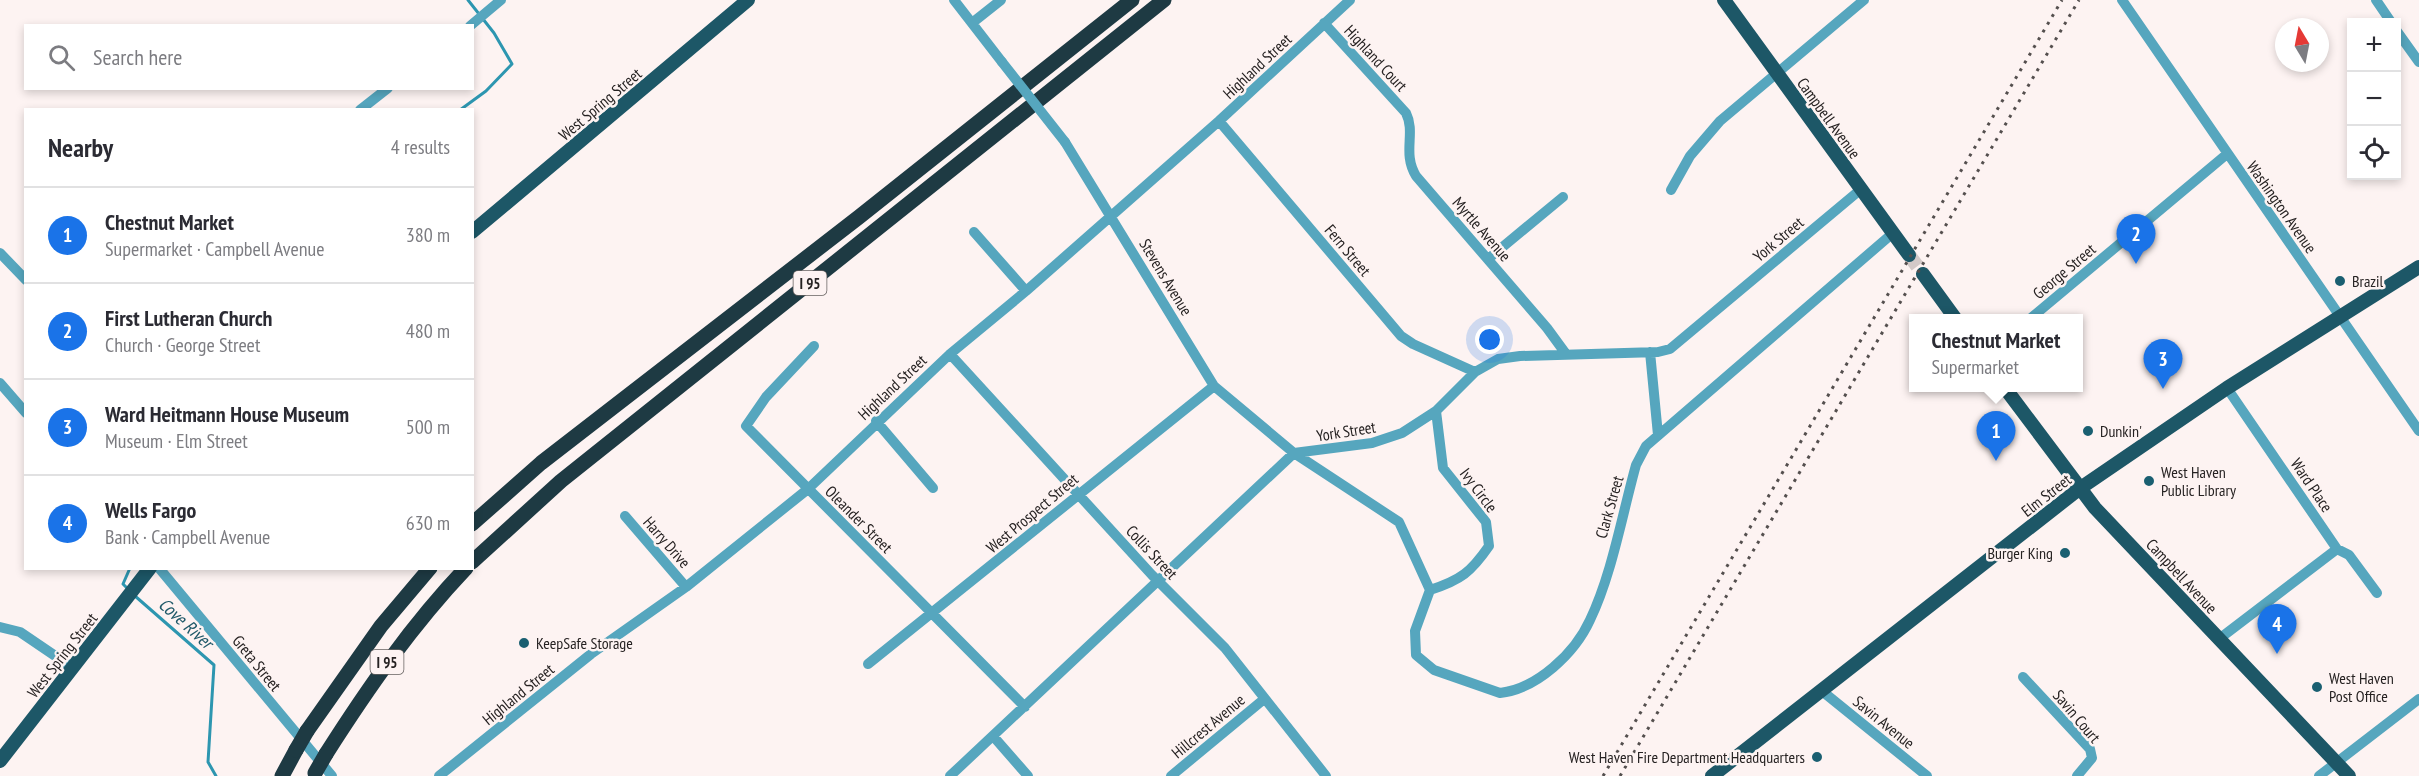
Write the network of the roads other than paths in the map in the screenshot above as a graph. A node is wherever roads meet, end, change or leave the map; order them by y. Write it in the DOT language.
graph roads {
  1 [pos="501,0"];
  2 [pos="748,0"];
  3 [pos="954,0"];
  4 [pos="1000,0"];
  5 [pos="1124,0"];
  6 [pos="1132,0"];
  7 [pos="1350,0"];
  8 [pos="1724,0"];
  9 [pos="1864,0"];
  10 [pos="2122,0"];
  11 [pos="2376,0"];
  12 [pos="1161,3"];
  13 [pos="2388,18"];
  14 [pos="477,20"];
  15 [pos="972,23"];
  16 [pos="1324,23"];
  17 [pos="2401,36"];
  18 [pos="1065,53"];
  19 [pos="2419,62"];
  20 [pos="1777,74"];
  21 [pos="385,90"];
  22 [pos="363,108"];
  23 [pos="1406,113"];
  24 [pos="1219,121"];
  25 [pos="2227,154"];
  26 [pos="1671,190"];
  27 [pos="1860,190"];
  28 [pos="1563,197"];
  29 [pos="1111,215"];
  30 [pos="474,230"];
  31 [pos="974,232"];
  32 [pos="1893,233"];
  33 [pos="0,253"];
  34 [pos="1909,255"];
  35 [pos="1488,259"];
  36 [pos="2419,267"];
  37 [pos="1923,274"];
  38 [pos="24,278"];
  39 [pos="1026,291"];
  40 [pos="1952,314"];
  41 [pos="2036,314"];
  42 [pos="2340,318"];
  43 [pos="814,346"];
  44 [pos="1650,352"];
  45 [pos="950,354"];
  46 [pos="1566,354"];
  47 [pos="1475,372"];
  48 [pos="0,383"];
  49 [pos="1214,386"];
  50 [pos="2227,388"];
  51 [pos="2009,392"];
  52 [pos="24,407"];
  53 [pos="1436,411"];
  54 [pos="876,422"];
  55 [pos="2419,431"];
  56 [pos="1658,435"];
  57 [pos="1294,453"];
  58 [pos="933,488"];
  59 [pos="808,489"];
  60 [pos="2079,489"];
  61 [pos="1078,494"];
  62 [pos="625,516"];
  63 [pos="474,522"];
  64 [pos="2337,549"];
  65 [pos="474,560"];
  66 [pos="148,570"];
  67 [pos="161,570"];
  68 [pos="428,570"];
  69 [pos="464,570"];
  70 [pos="1159,582"];
  71 [pos="686,587"];
  72 [pos="1430,590"];
  73 [pos="2377,593"];
  74 [pos="933,614"];
  75 [pos="0,627"];
  76 [pos="2219,639"];
  77 [pos="868,664"];
  78 [pos="73,668"];
  79 [pos="2023,677"];
  80 [pos="1822,691"];
  81 [pos="2419,699"];
  82 [pos="1263,700"];
  83 [pos="1025,707"];
  84 [pos="993,736"];
  85 [pos="0,761"];
  86 [pos="2337,763"];
  87 [pos="314,775"];
  88 [pos="282,776"];
  89 [pos="332,776"];
  90 [pos="439,776"];
  91 [pos="950,776"];
  92 [pos="1028,776"];
  93 [pos="1171,776"];
  94 [pos="1326,776"];
  95 [pos="1712,776"];
  96 [pos="1927,776"];
  97 [pos="2077,776"];
  98 [pos="2319,776"];
  99 [pos="2349,776"];
  1 -- 14 [label="street"];
  2 -- 30 [label="main road, West Spring Street"];
  3 -- 15 [label="street, Stevens Avenue"];
  4 -- 15 [label="street"];
  5 -- 18 [label="highway"];
  6 -- 18 [label="highway, I 95"];
  7 -- 16 [label="street, Highland Street"];
  8 -- 20 [label="main road, Campbell Avenue"];
  9 -- 20 [label="street"];
  10 -- 25 [label="street, Washington Avenue"];
  11 -- 13 [label="street"];
  12 -- 65 [label="highway, I 95"];
  15 -- 29 [label="street, Stevens Avenue, bridge"];
  16 -- 23 [label="street, Highland Court"];
  16 -- 24 [label="street, Highland Street"];
  17 -- 19 [label="street"];
  18 -- 63 [label="highway, I 95"];
  20 -- 26 [label="street"];
  20 -- 27 [label="main road, Campbell Avenue"];
  21 -- 22 [label="street"];
  23 -- 35 [label="street, Myrtle Avenue"];
  24 -- 29 [label="street, Highland Street"];
  24 -- 47 [label="street, Fern Street"];
  25 -- 41 [label="street, George Street"];
  25 -- 42 [label="street, Washington Avenue"];
  27 -- 32 [label="main road, Campbell Avenue"];
  27 -- 44 [label="street, York Street"];
  28 -- 35 [label="street"];
  29 -- 39 [label="street, Highland Street"];
  29 -- 49 [label="street, Stevens Avenue"];
  31 -- 39 [label="street"];
  32 -- 34 [label="main road, Campbell Avenue"];
  32 -- 56 [label="street, Clark Street"];
  33 -- 38 [label="street"];
  35 -- 46 [label="street, Myrtle Avenue"];
  36 -- 42 [label="main road, Elm Street"];
  37 -- 40 [label="main road"];
  39 -- 45 [label="street, Highland Street"];
  42 -- 50 [label="main road, Elm Street"];
  42 -- 55 [label="street, Washington Avenue"];
  43 -- 59 [label="street, Oleander Street"];
  44 -- 46 [label="street, York Street"];
  44 -- 56 [label="street"];
  45 -- 54 [label="street, Highland Street"];
  45 -- 61 [label="street, Collis Street"];
  46 -- 47 [label="street, York Street"];
  47 -- 53 [label="street, York Street"];
  48 -- 52 [label="street"];
  49 -- 57 [label="street, Stevens Avenue"];
  49 -- 61 [label="street, West Prospect Street"];
  50 -- 60 [label="main road, Elm Street"];
  50 -- 64 [label="street, Ward Place"];
  51 -- 60 [label="main road, Campbell Avenue"];
  53 -- 57 [label="street, York Street"];
  53 -- 72 [label="street, Ivy Circle"];
  54 -- 58 [label="street"];
  54 -- 59 [label="street, Highland Street"];
  56 -- 72 [label="street, Clark Street"];
  57 -- 70 [label="street"];
  57 -- 72 [label="street, Stevens Avenue"];
  59 -- 71 [label="street, Highland Street"];
  59 -- 74 [label="street, Oleander Street"];
  60 -- 76 [label="main road, Campbell Avenue"];
  60 -- 80 [label="main road, Elm Street"];
  61 -- 70 [label="street, Collis Street"];
  61 -- 74 [label="street, West Prospect Street"];
  62 -- 71 [label="street, Harry Drive"];
  64 -- 73 [label="street, Ward Place"];
  64 -- 76 [label="street"];
  66 -- 78 [label="main road, West Spring Street"];
  67 -- 89 [label="street, Greta Street"];
  68 -- 88 [label="highway, I 95, bridge"];
  69 -- 87 [label="highway, I 95, bridge"];
  70 -- 82 [label="street, Collis Street"];
  70 -- 83 [label="street"];
  71 -- 90 [label="street, Highland Street"];
  74 -- 77 [label="street, West Prospect Street"];
  74 -- 83 [label="street, Oleander Street"];
  75 -- 78 [label="street"];
  76 -- 86 [label="main road, Campbell Avenue"];
  78 -- 85 [label="main road, West Spring Street"];
  79 -- 97 [label="street, Savin Court"];
  80 -- 95 [label="main road, Elm Street"];
  80 -- 96 [label="street, Savin Avenue"];
  81 -- 86 [label="street"];
  82 -- 93 [label="street, Hillcrest Avenue"];
  82 -- 94 [label="street, Collis Street"];
  83 -- 84 [label="street"];
  84 -- 91 [label="street"];
  84 -- 92 [label="street"];
  86 -- 98 [label="street"];
  86 -- 99 [label="main road, Campbell Avenue"];
}
